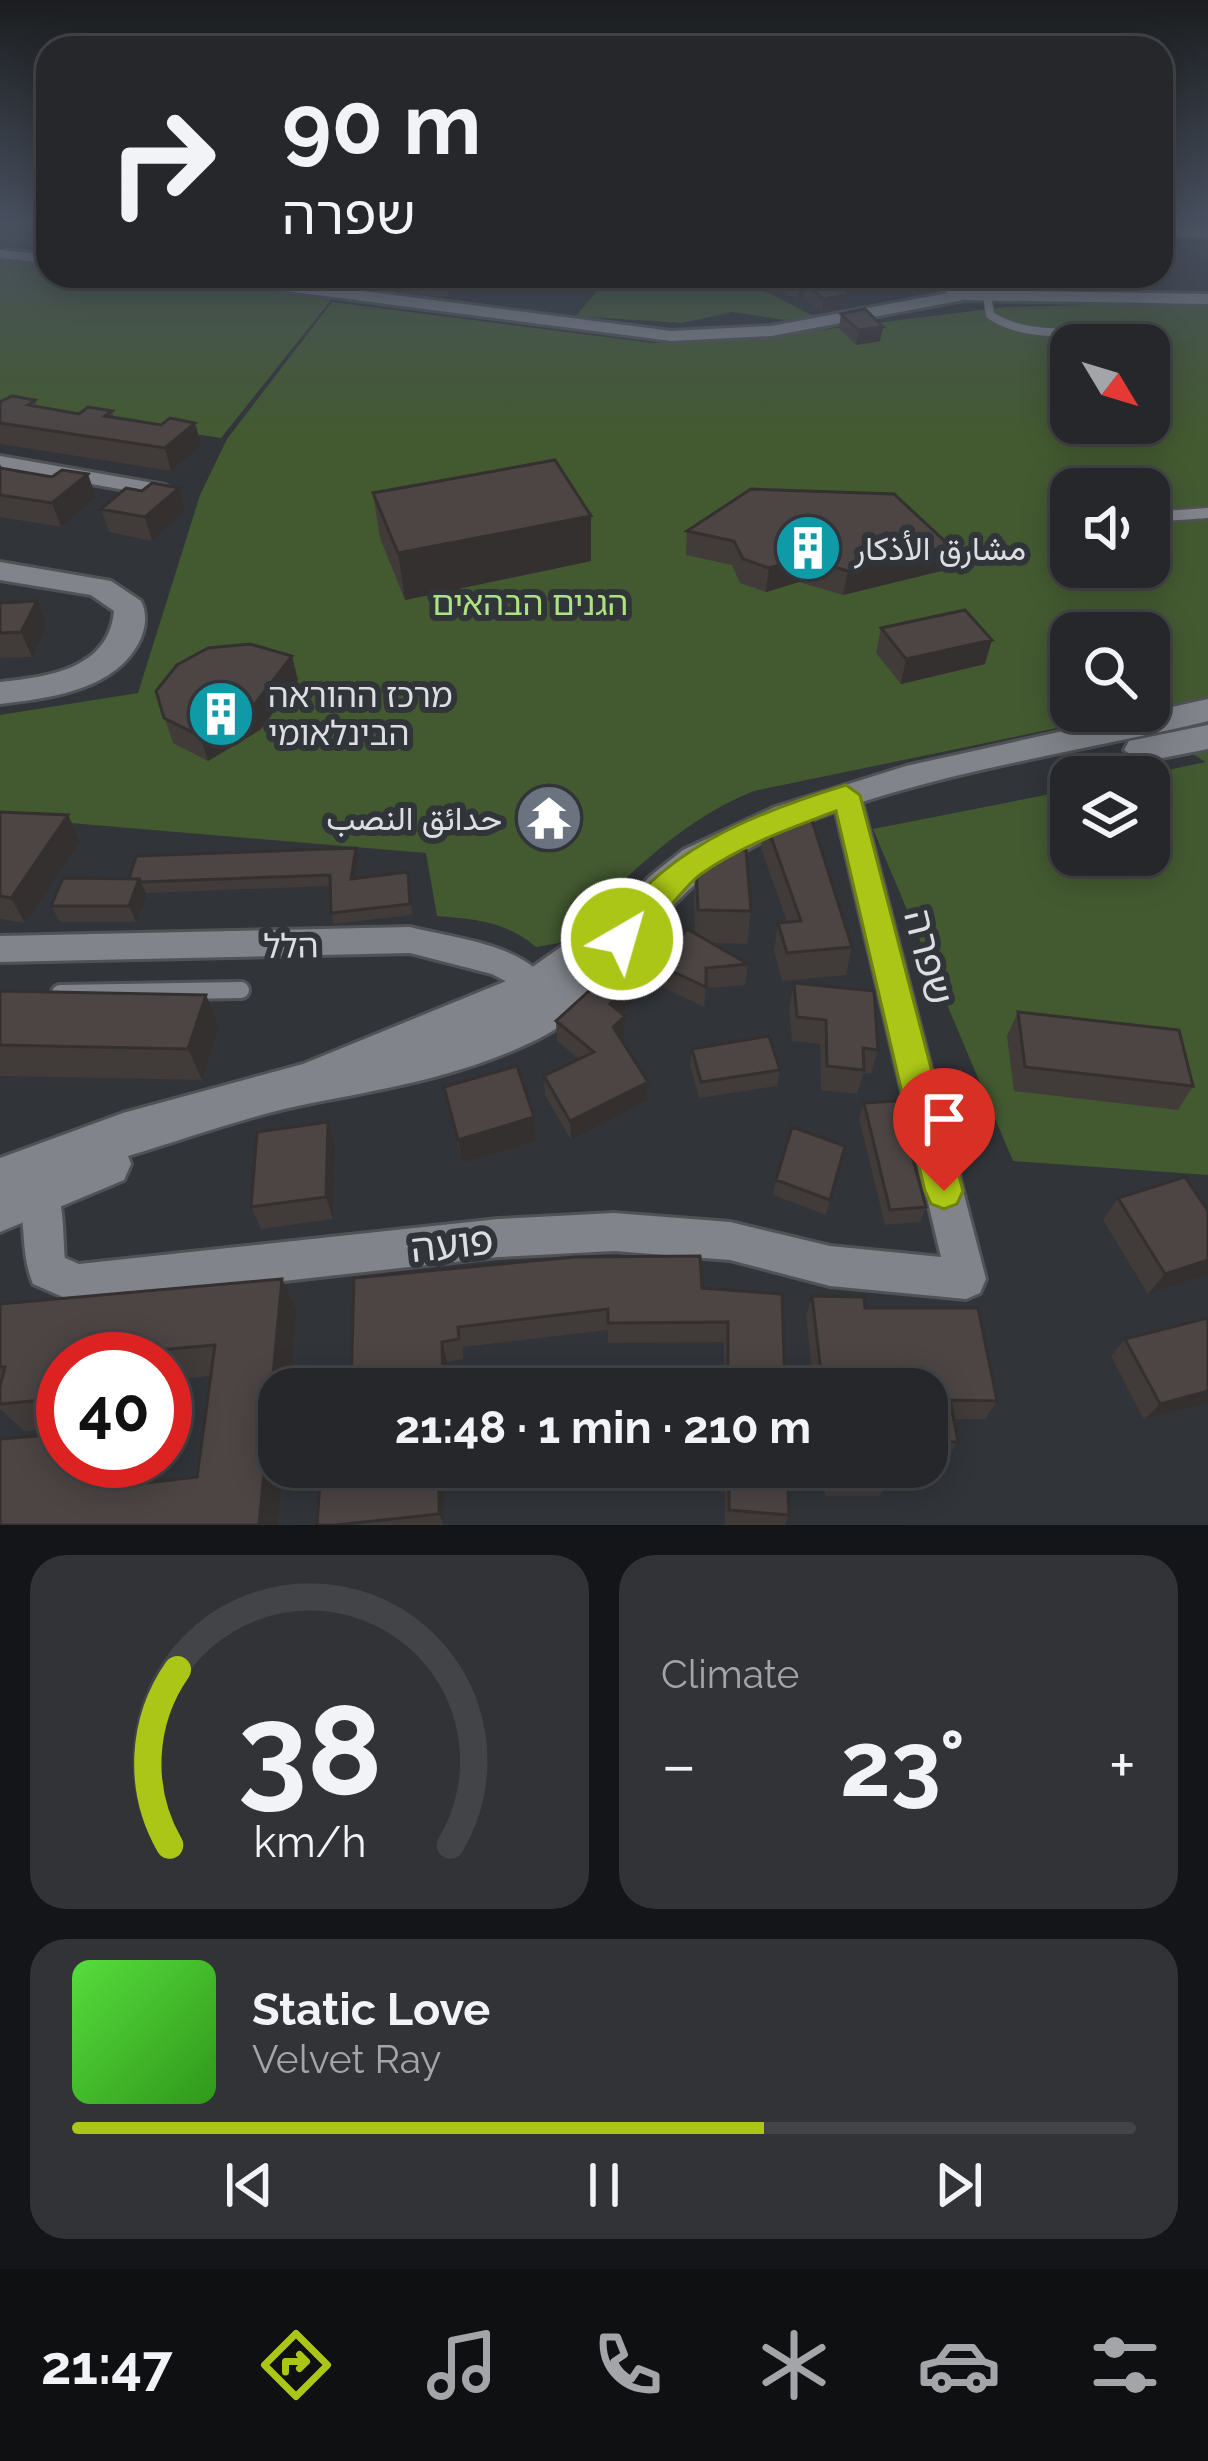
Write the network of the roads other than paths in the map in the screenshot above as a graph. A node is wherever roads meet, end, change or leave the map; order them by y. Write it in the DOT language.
graph roads {
  1 [pos="345,294"];
  2 [pos="404,294"];
  3 [pos="983,294"];
  4 [pos="987,294"];
  5 [pos="994,294"];
  6 [pos="964,295"];
  7 [pos="1208,299"];
  8 [pos="806,325"];
  9 [pos="1050,330"];
  10 [pos="0,462"];
  11 [pos="165,490"];
  12 [pos="1208,513"];
  13 [pos="1170,516"];
  14 [pos="0,573"];
  15 [pos="0,691"];
  16 [pos="1208,710"];
  17 [pos="1208,736"];
  18 [pos="865,792"];
  19 [pos="0,949"];
  20 [pos="241,990"];
  21 [pos="44,993"];
  22 [pos="535,1003"];
  23 [pos="15,1189"];
  24 [pos="966,1279"];
  1 -- 8 [label="street"];
  2 -- 8 [label="street"];
  3 -- 6 [label="street"];
  4 -- 9 [label="lane"];
  5 -- 7 [label="street"];
  6 -- 8 [label="street"];
  10 -- 11 [label="street"];
  12 -- 13 [label="lane"];
  14 -- 15 [label="street"];
  16 -- 18 [label="street"];
  17 -- 18 [label="street"];
  18 -- 22 [label="street"];
  18 -- 24 [label="street, שפרה"];
  19 -- 22 [label="street, הלל"];
  20 -- 21 [label="lane"];
  22 -- 23 [label="street"];
  23 -- 24 [label="street, פועה"];
}
